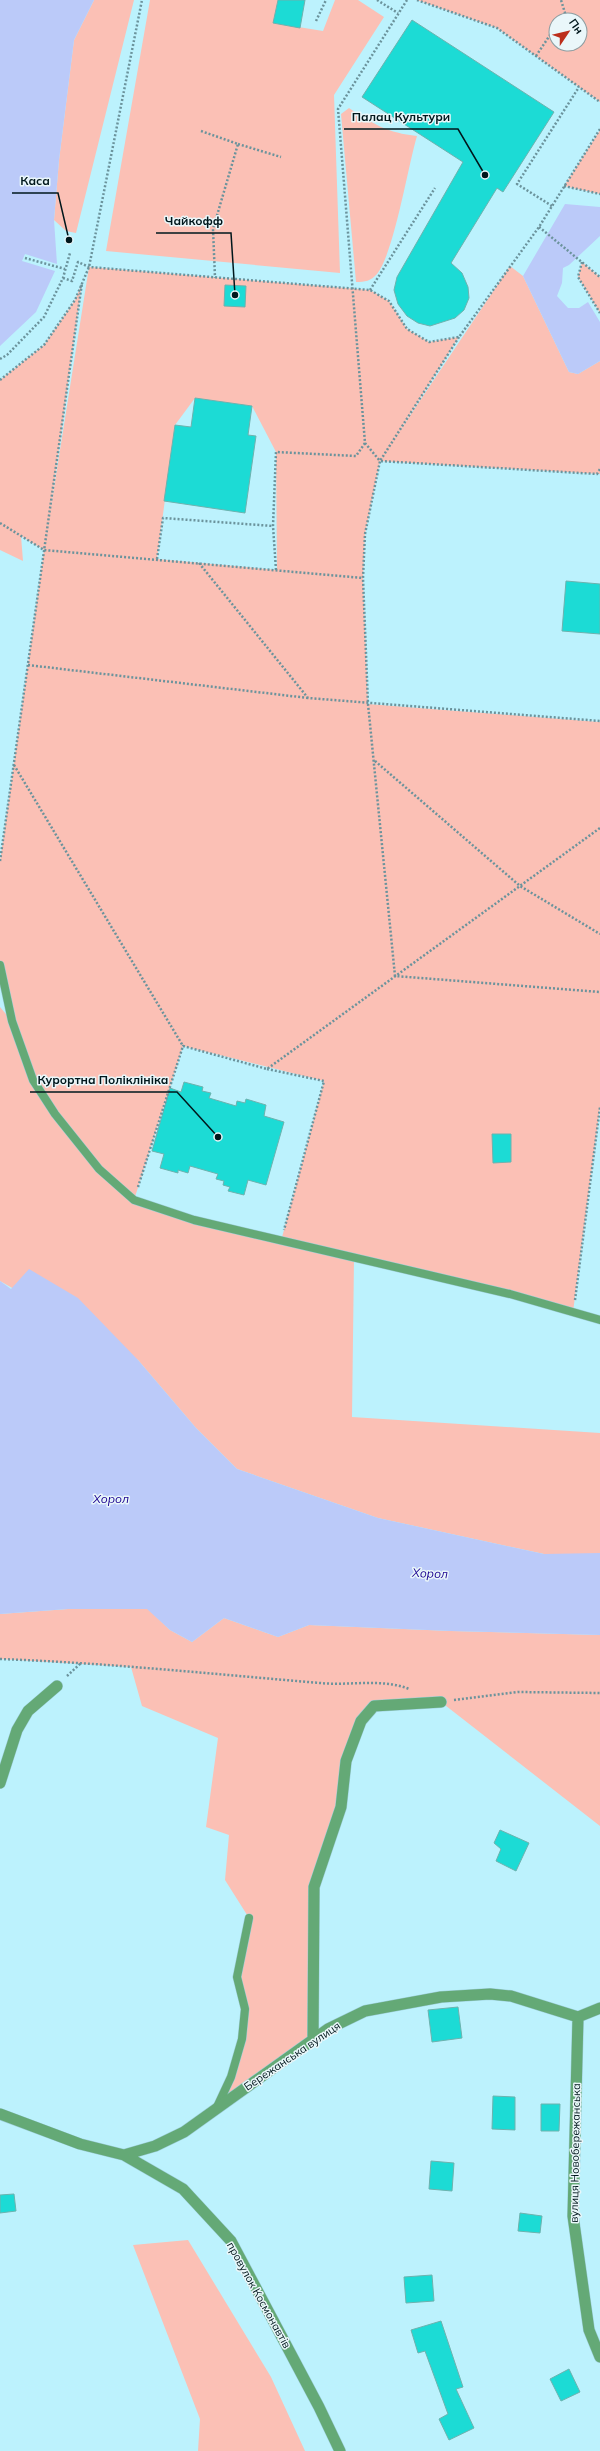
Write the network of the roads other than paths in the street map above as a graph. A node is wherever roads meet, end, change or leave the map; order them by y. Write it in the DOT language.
graph roads {
  1 [pos="0,964"];
  2 [pos="600,1320"];
  3 [pos="57,1686"];
  4 [pos="441,1702"];
  5 [pos="0,1783"];
  6 [pos="249,1918"];
  7 [pos="600,2008"];
  8 [pos="578,2017"];
  9 [pos="313,2040"];
  10 [pos="217,2107"];
  11 [pos="0,2114"];
  12 [pos="124,2155"];
  13 [pos="600,2357"];
  14 [pos="340,2451"];
  1 -- 2 [label="lane"];
  3 -- 5 [label="street"];
  4 -- 9 [label="street"];
  6 -- 10 [label="lane"];
  7 -- 8 [label="street"];
  8 -- 9 [label="street, Бережанська вулиця"];
  8 -- 13 [label="street, вулиця Новобережанська"];
  9 -- 10 [label="street, Бережанська вулиця"];
  10 -- 12 [label="street, Бережанська вулиця"];
  11 -- 12 [label="street"];
  12 -- 14 [label="street, провулок Космонавтів"];
}
